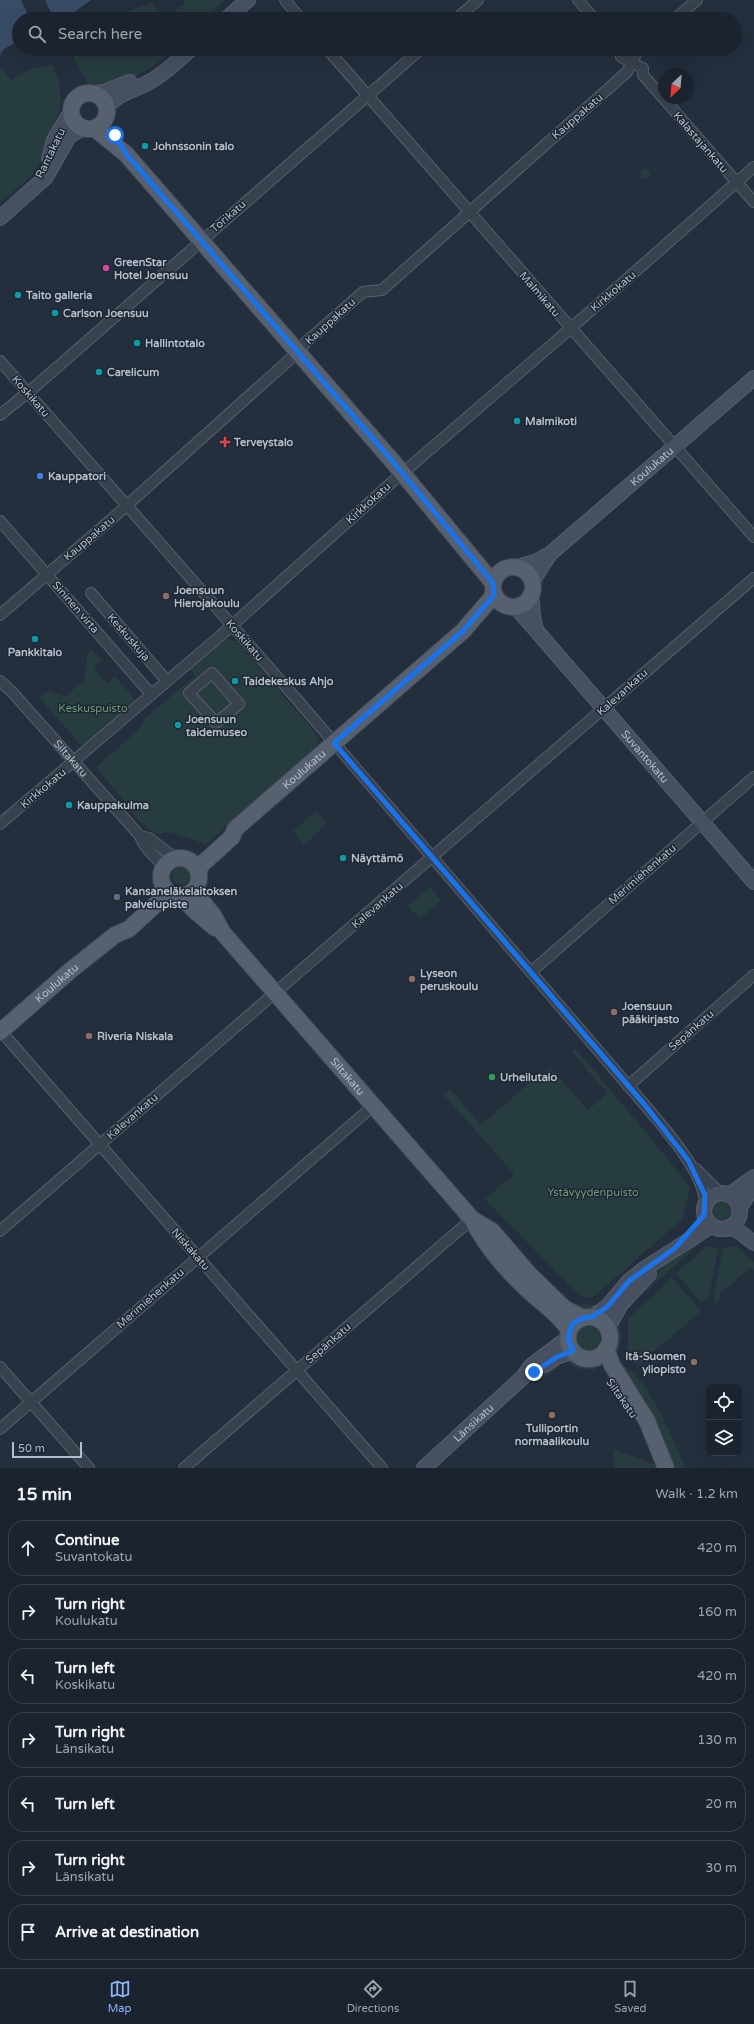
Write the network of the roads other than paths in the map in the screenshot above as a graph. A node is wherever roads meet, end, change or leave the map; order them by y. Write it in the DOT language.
graph roads {
  1 [pos="248,0"];
  2 [pos="285,0"];
  3 [pos="478,0"];
  4 [pos="578,0"];
  5 [pos="697,0"];
  6 [pos="234,12"];
  7 [pos="295,12"];
  8 [pos="464,12"];
  9 [pos="588,12"];
  10 [pos="683,12"];
  11 [pos="183,56"];
  12 [pos="333,56"];
  13 [pos="413,56"];
  14 [pos="621,56"];
  15 [pos="636,56"];
  16 [pos="632,62"];
  17 [pos="165,71"];
  18 [pos="95,93"];
  19 [pos="367,95"];
  20 [pos="70,113"];
  21 [pos="107,113"];
  22 [pos="89,129"];
  23 [pos="126,154"];
  24 [pos="754,167"];
  25 [pos="737,182"];
  26 [pos="29,193"];
  27 [pos="754,202"];
  28 [pos="469,212"];
  29 [pos="0,218"];
  30 [pos="201,240"];
  31 [pos="570,329"];
  32 [pos="298,352"];
  33 [pos="0,361"];
  34 [pos="754,378"];
  35 [pos="27,392"];
  36 [pos="0,415"];
  37 [pos="675,448"];
  38 [pos="402,473"];
  39 [pos="126,506"];
  40 [pos="0,521"];
  41 [pos="754,537"];
  42 [pos="461,545"];
  43 [pos="550,554"];
  44 [pos="511,568"];
  45 [pos="47,574"];
  46 [pos="754,578"];
  47 [pos="532,587"];
  48 [pos="494,589"];
  49 [pos="91,593"];
  50 [pos="511,606"];
  51 [pos="0,615"];
  52 [pos="232,625"];
  53 [pos="536,630"];
  54 [pos="463,631"];
  55 [pos="0,681"];
  56 [pos="167,681"];
  57 [pos="151,694"];
  58 [pos="603,708"];
  59 [pos="216,723"];
  60 [pos="334,743"];
  61 [pos="74,762"];
  62 [pos="754,777"];
  63 [pos="702,822"];
  64 [pos="0,824"];
  65 [pos="235,829"];
  66 [pos="140,836"];
  67 [pos="432,857"];
  68 [pos="199,871"];
  69 [pos="174,876"];
  70 [pos="754,882"];
  71 [pos="196,888"];
  72 [pos="223,933"];
  73 [pos="531,972"];
  74 [pos="754,975"];
  75 [pos="274,992"];
  76 [pos="0,1031"];
  77 [pos="628,1086"];
  78 [pos="373,1106"];
  79 [pos="100,1144"];
  80 [pos="688,1160"];
  81 [pos="754,1177"];
  82 [pos="754,1185"];
  83 [pos="725,1194"];
  84 [pos="739,1212"];
  85 [pos="707,1215"];
  86 [pos="472,1219"];
  87 [pos="728,1228"];
  88 [pos="0,1231"];
  89 [pos="754,1236"];
  90 [pos="754,1243"];
  91 [pos="198,1256"];
  92 [pos="662,1258"];
  93 [pos="587,1317"];
  94 [pos="607,1329"];
  95 [pos="570,1340"];
  96 [pos="606,1349"];
  97 [pos="590,1358"];
  98 [pos="0,1366"];
  99 [pos="297,1370"];
  100 [pos="31,1403"];
  101 [pos="0,1429"];
  102 [pos="653,1440"];
  103 [pos="89,1468"];
  104 [pos="184,1468"];
  105 [pos="382,1468"];
  106 [pos="424,1468"];
  107 [pos="666,1468"];
  1 -- 6 [label="main road"];
  2 -- 7 [label="street"];
  3 -- 8 [label="street"];
  4 -- 9 [label="street"];
  5 -- 10 [label="street"];
  11 -- 17 [label="main road"];
  12 -- 19 [label="street, Malmikatu"];
  13 -- 19 [label="street, Torikatu"];
  14 -- 16 [label="street, Kalastajankatu"];
  15 -- 16 [label="street, Kauppakatu"];
  16 -- 25 [label="street, Kalastajankatu"];
  16 -- 28 [label="street, Kauppakatu"];
  17 -- 18 [label="main road"];
  17 -- 21 [label="main road"];
  18 -- 20 [label="main road"];
  18 -- 21 [label="main road"];
  19 -- 28 [label="street, Malmikatu"];
  19 -- 30 [label="street, Torikatu"];
  20 -- 22 [label="main road"];
  20 -- 26 [label="main road, Rantakatu"];
  21 -- 22 [label="main road"];
  21 -- 23 [label="main road"];
  22 -- 23 [label="main road"];
  22 -- 26 [label="main road, Rantakatu"];
  23 -- 30 [label="main road"];
  24 -- 25 [label="street, Kirkkokatu"];
  25 -- 27 [label="street, Kalastajankatu"];
  25 -- 31 [label="street, Kirkkokatu"];
  26 -- 29 [label="main road, Rantakatu"];
  28 -- 31 [label="street, Malmikatu"];
  28 -- 32 [label="street, Kauppakatu"];
  30 -- 32 [label="main road"];
  30 -- 35 [label="street, Torikatu"];
  31 -- 37 [label="street, Malmikatu"];
  31 -- 38 [label="street, Kirkkokatu"];
  32 -- 38 [label="main road"];
  32 -- 39 [label="street, Kauppakatu"];
  33 -- 35 [label="street, Koskikatu"];
  34 -- 37 [label="main road, Koulukatu"];
  35 -- 36 [label="street, Torikatu"];
  35 -- 39 [label="street, Koskikatu"];
  37 -- 41 [label="street, Malmikatu"];
  37 -- 43 [label="main road, Koulukatu"];
  38 -- 42 [label="main road"];
  38 -- 52 [label="street, Kirkkokatu"];
  39 -- 45 [label="street, Kauppakatu"];
  39 -- 52 [label="street, Koskikatu"];
  40 -- 45 [label="street, Sininen virta"];
  42 -- 44 [label="main road"];
  42 -- 48 [label="main road"];
  43 -- 44 [label="main road, Koulukatu"];
  43 -- 47 [label="main road, Koulukatu"];
  44 -- 47 [label="main road"];
  44 -- 48 [label="main road"];
  45 -- 51 [label="street, Kauppakatu"];
  45 -- 57 [label="street, Sininen virta"];
  46 -- 58 [label="street, Kalevankatu"];
  47 -- 50 [label="main road"];
  47 -- 53 [label="main road"];
  48 -- 50 [label="main road"];
  48 -- 54 [label="main road, Koulukatu"];
  49 -- 56 [label="street, Keskuskuja"];
  50 -- 53 [label="main road, Suvantokatu"];
  50 -- 54 [label="main road, Koulukatu"];
  52 -- 56 [label="street, Kirkkokatu"];
  52 -- 60 [label="street, Koskikatu"];
  53 -- 58 [label="main road, Suvantokatu"];
  54 -- 60 [label="main road, Koulukatu"];
  55 -- 61 [label="street, Siltakatu"];
  56 -- 57 [label="street, Kirkkokatu"];
  57 -- 61 [label="street, Kirkkokatu"];
  58 -- 63 [label="main road, Suvantokatu"];
  58 -- 67 [label="street, Kalevankatu"];
  59 -- 59 [label="street"];
  60 -- 65 [label="main road, Koulukatu"];
  60 -- 67 [label="street, Koskikatu"];
  61 -- 64 [label="street, Kirkkokatu"];
  61 -- 66 [label="street, Siltakatu"];
  62 -- 63 [label="street, Merimiehenkatu"];
  63 -- 70 [label="main road, Suvantokatu"];
  63 -- 73 [label="street, Merimiehenkatu"];
  65 -- 68 [label="main road, Koulukatu"];
  65 -- 69 [label="main road, Koulukatu"];
  66 -- 69 [label="street, Siltakatu"];
  66 -- 69 [label="street, Siltakatu"];
  67 -- 73 [label="street, Koskikatu"];
  67 -- 75 [label="street, Kalevankatu"];
  68 -- 69 [label="main road"];
  68 -- 71 [label="main road"];
  69 -- 71 [label="main road"];
  69 -- 72 [label="main road, Siltakatu"];
  69 -- 76 [label="main road, Koulukatu"];
  71 -- 72 [label="main road, Siltakatu"];
  72 -- 75 [label="main road, Siltakatu"];
  73 -- 77 [label="street, Koskikatu"];
  74 -- 77 [label="street, Sepänkatu"];
  75 -- 78 [label="main road, Siltakatu"];
  75 -- 79 [label="street, Kalevankatu"];
  76 -- 79 [label="street, Niskakatu"];
  77 -- 80 [label="street, Koskikatu"];
  78 -- 86 [label="main road, Siltakatu"];
  78 -- 91 [label="street, Merimiehenkatu"];
  79 -- 88 [label="street, Kalevankatu"];
  79 -- 91 [label="street, Niskakatu"];
  80 -- 83 [label="street, Koskikatu"];
  80 -- 85 [label="street, Koskikatu"];
  81 -- 83 [label="main road"];
  82 -- 84 [label="main road"];
  83 -- 84 [label="main road"];
  83 -- 85 [label="main road"];
  84 -- 87 [label="main road"];
  84 -- 89 [label="main road"];
  85 -- 87 [label="main road"];
  85 -- 92 [label="main road"];
  86 -- 93 [label="main road, Siltakatu"];
  86 -- 95 [label="main road, Siltakatu"];
  86 -- 99 [label="street, Sepänkatu"];
  87 -- 90 [label="main road"];
  91 -- 99 [label="street, Niskakatu"];
  91 -- 100 [label="street, Merimiehenkatu"];
  92 -- 93 [label="main road"];
  92 -- 94 [label="main road"];
  93 -- 94 [label="main road"];
  93 -- 95 [label="main road"];
  94 -- 96 [label="main road"];
  95 -- 97 [label="main road"];
  95 -- 106 [label="main road, Länsikatu"];
  96 -- 97 [label="main road"];
  96 -- 102 [label="main road, Siltakatu"];
  97 -- 102 [label="main road, Siltakatu"];
  98 -- 100 [label="street"];
  99 -- 104 [label="street, Sepänkatu"];
  99 -- 105 [label="street, Niskakatu"];
  100 -- 101 [label="street, Merimiehenkatu"];
  100 -- 103 [label="street"];
  102 -- 107 [label="main road, Siltakatu"];
}
